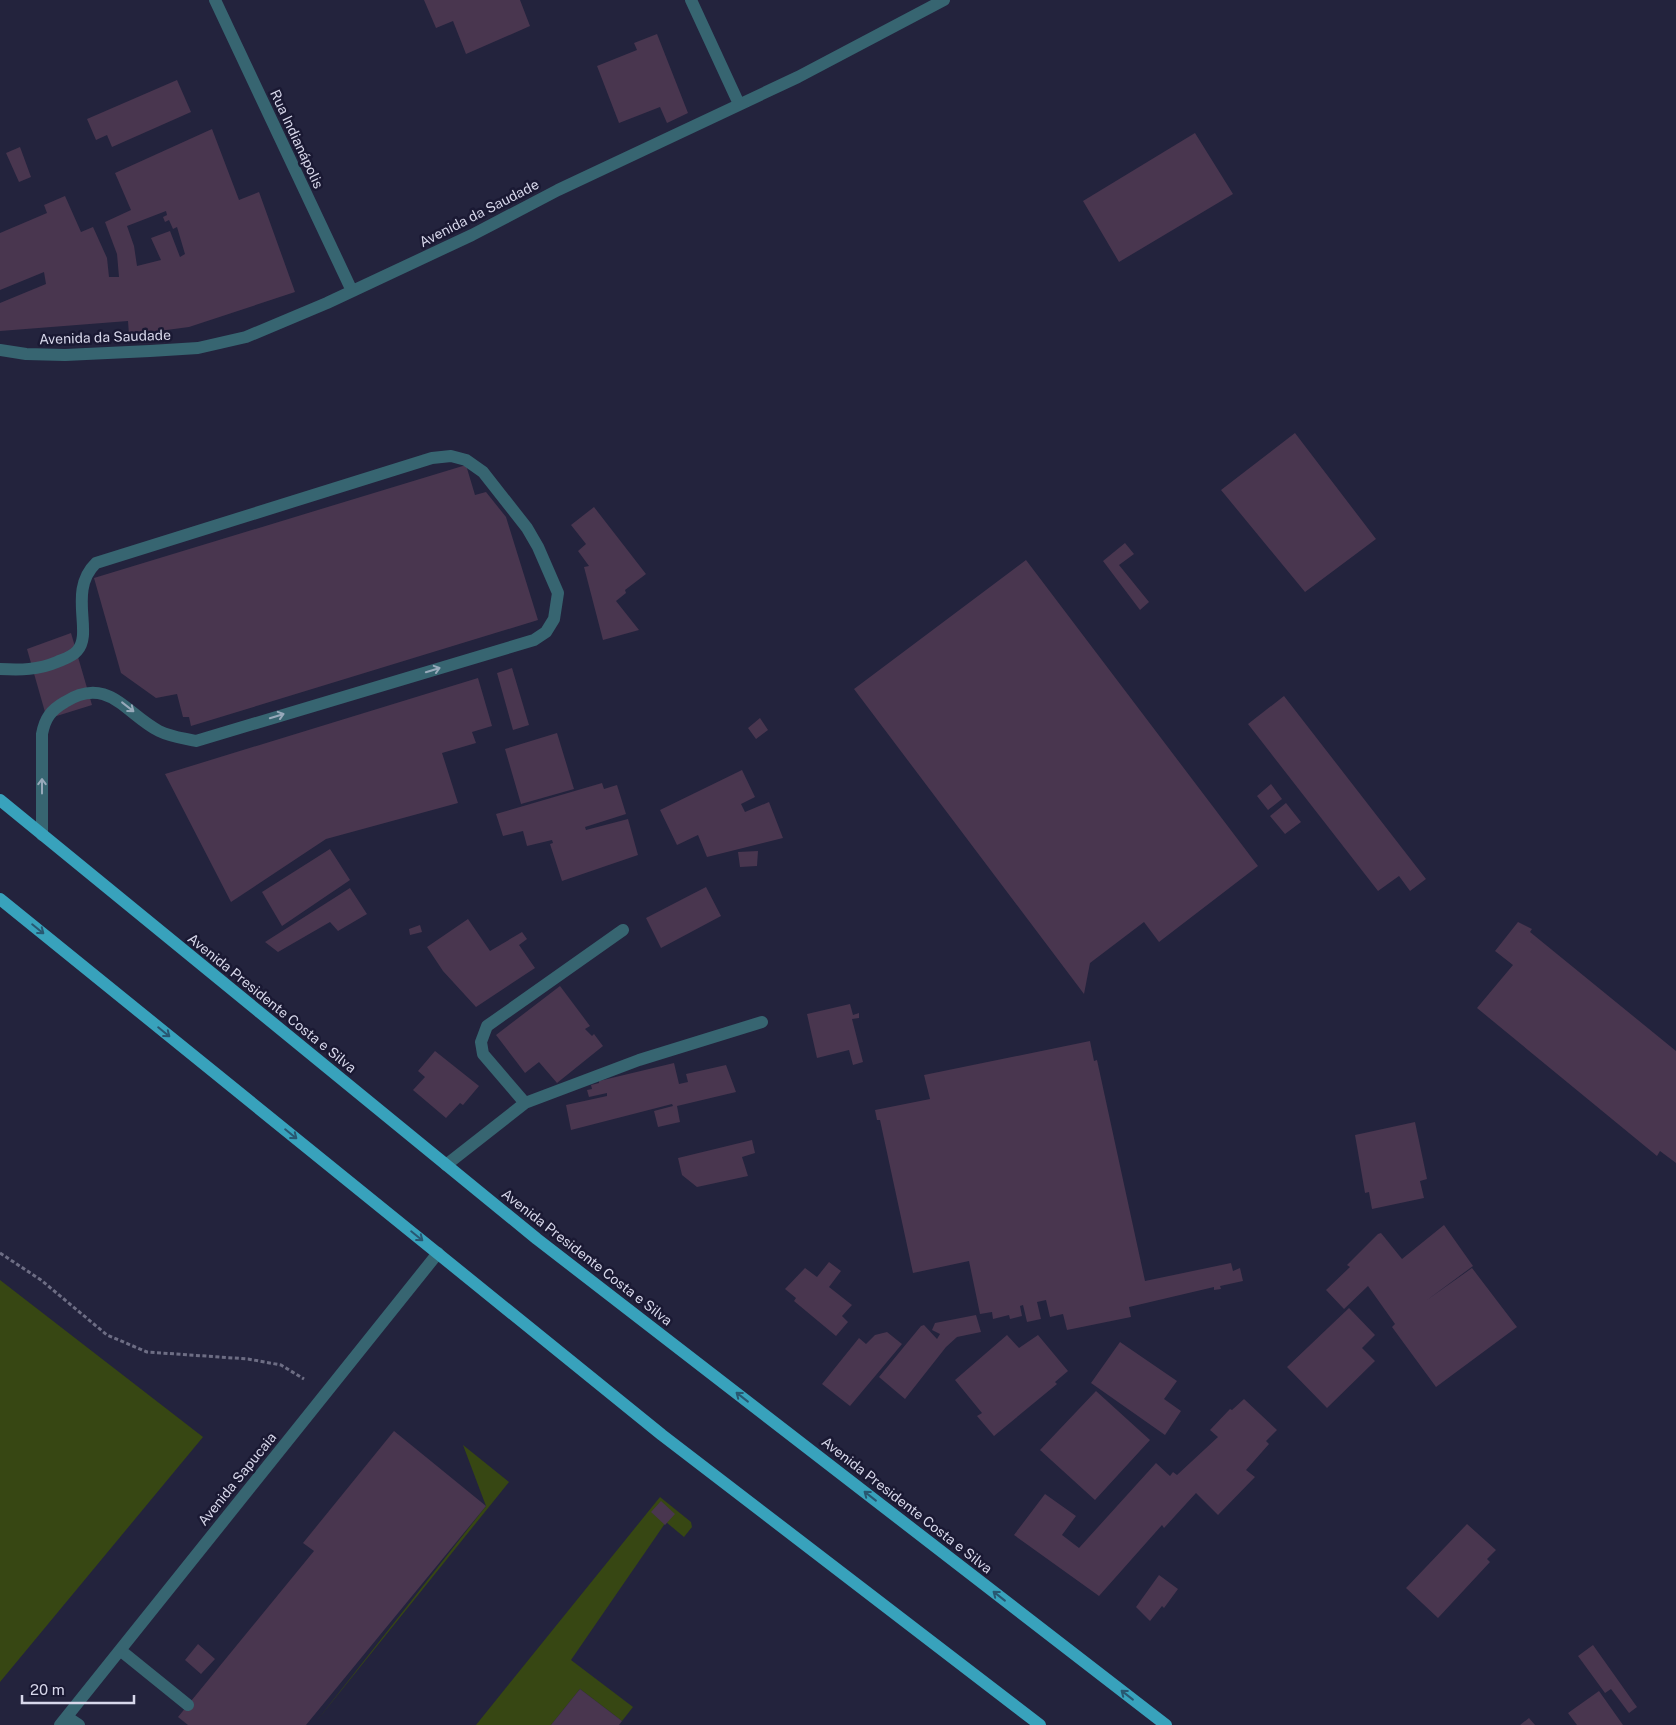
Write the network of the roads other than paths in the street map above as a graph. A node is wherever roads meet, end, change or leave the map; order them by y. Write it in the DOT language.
graph roads {
  1 [pos="215,0"];
  2 [pos="691,0"];
  3 [pos="944,0"];
  4 [pos="739,104"];
  5 [pos="352,291"];
  6 [pos="0,350"];
  7 [pos="0,669"];
  8 [pos="0,800"];
  9 [pos="42,835"];
  10 [pos="0,899"];
  11 [pos="623,930"];
  12 [pos="762,1022"];
  13 [pos="525,1103"];
  14 [pos="446,1165"];
  15 [pos="438,1253"];
  16 [pos="120,1650"];
  17 [pos="188,1705"];
  18 [pos="64,1721"];
  19 [pos="78,1725"];
  20 [pos="1040,1725"];
  21 [pos="1166,1725"];
  1 -- 5 [label="street, Rua Indianápolis"];
  2 -- 4 [label="street"];
  3 -- 4 [label="street, Avenida da Saudade"];
  4 -- 5 [label="street, Avenida da Saudade"];
  5 -- 6 [label="street, Avenida da Saudade"];
  9 -- 7 [label="street, one-way"];
  8 -- 9 [label="main road, Avenida Presidente Costa e Silva"];
  9 -- 14 [label="main road, Avenida Presidente Costa e Silva"];
  10 -- 15 [label="main road, one-way"];
  11 -- 13 [label="street"];
  12 -- 13 [label="street"];
  13 -- 14 [label="street"];
  21 -- 14 [label="main road, Avenida Presidente Costa e Silva, one-way"];
  15 -- 16 [label="street, Avenida Sapucaia"];
  15 -- 20 [label="main road"];
  16 -- 17 [label="street"];
  16 -- 18 [label="street, Avenida Sapucaia"];
  18 -- 19 [label="street"];
}
